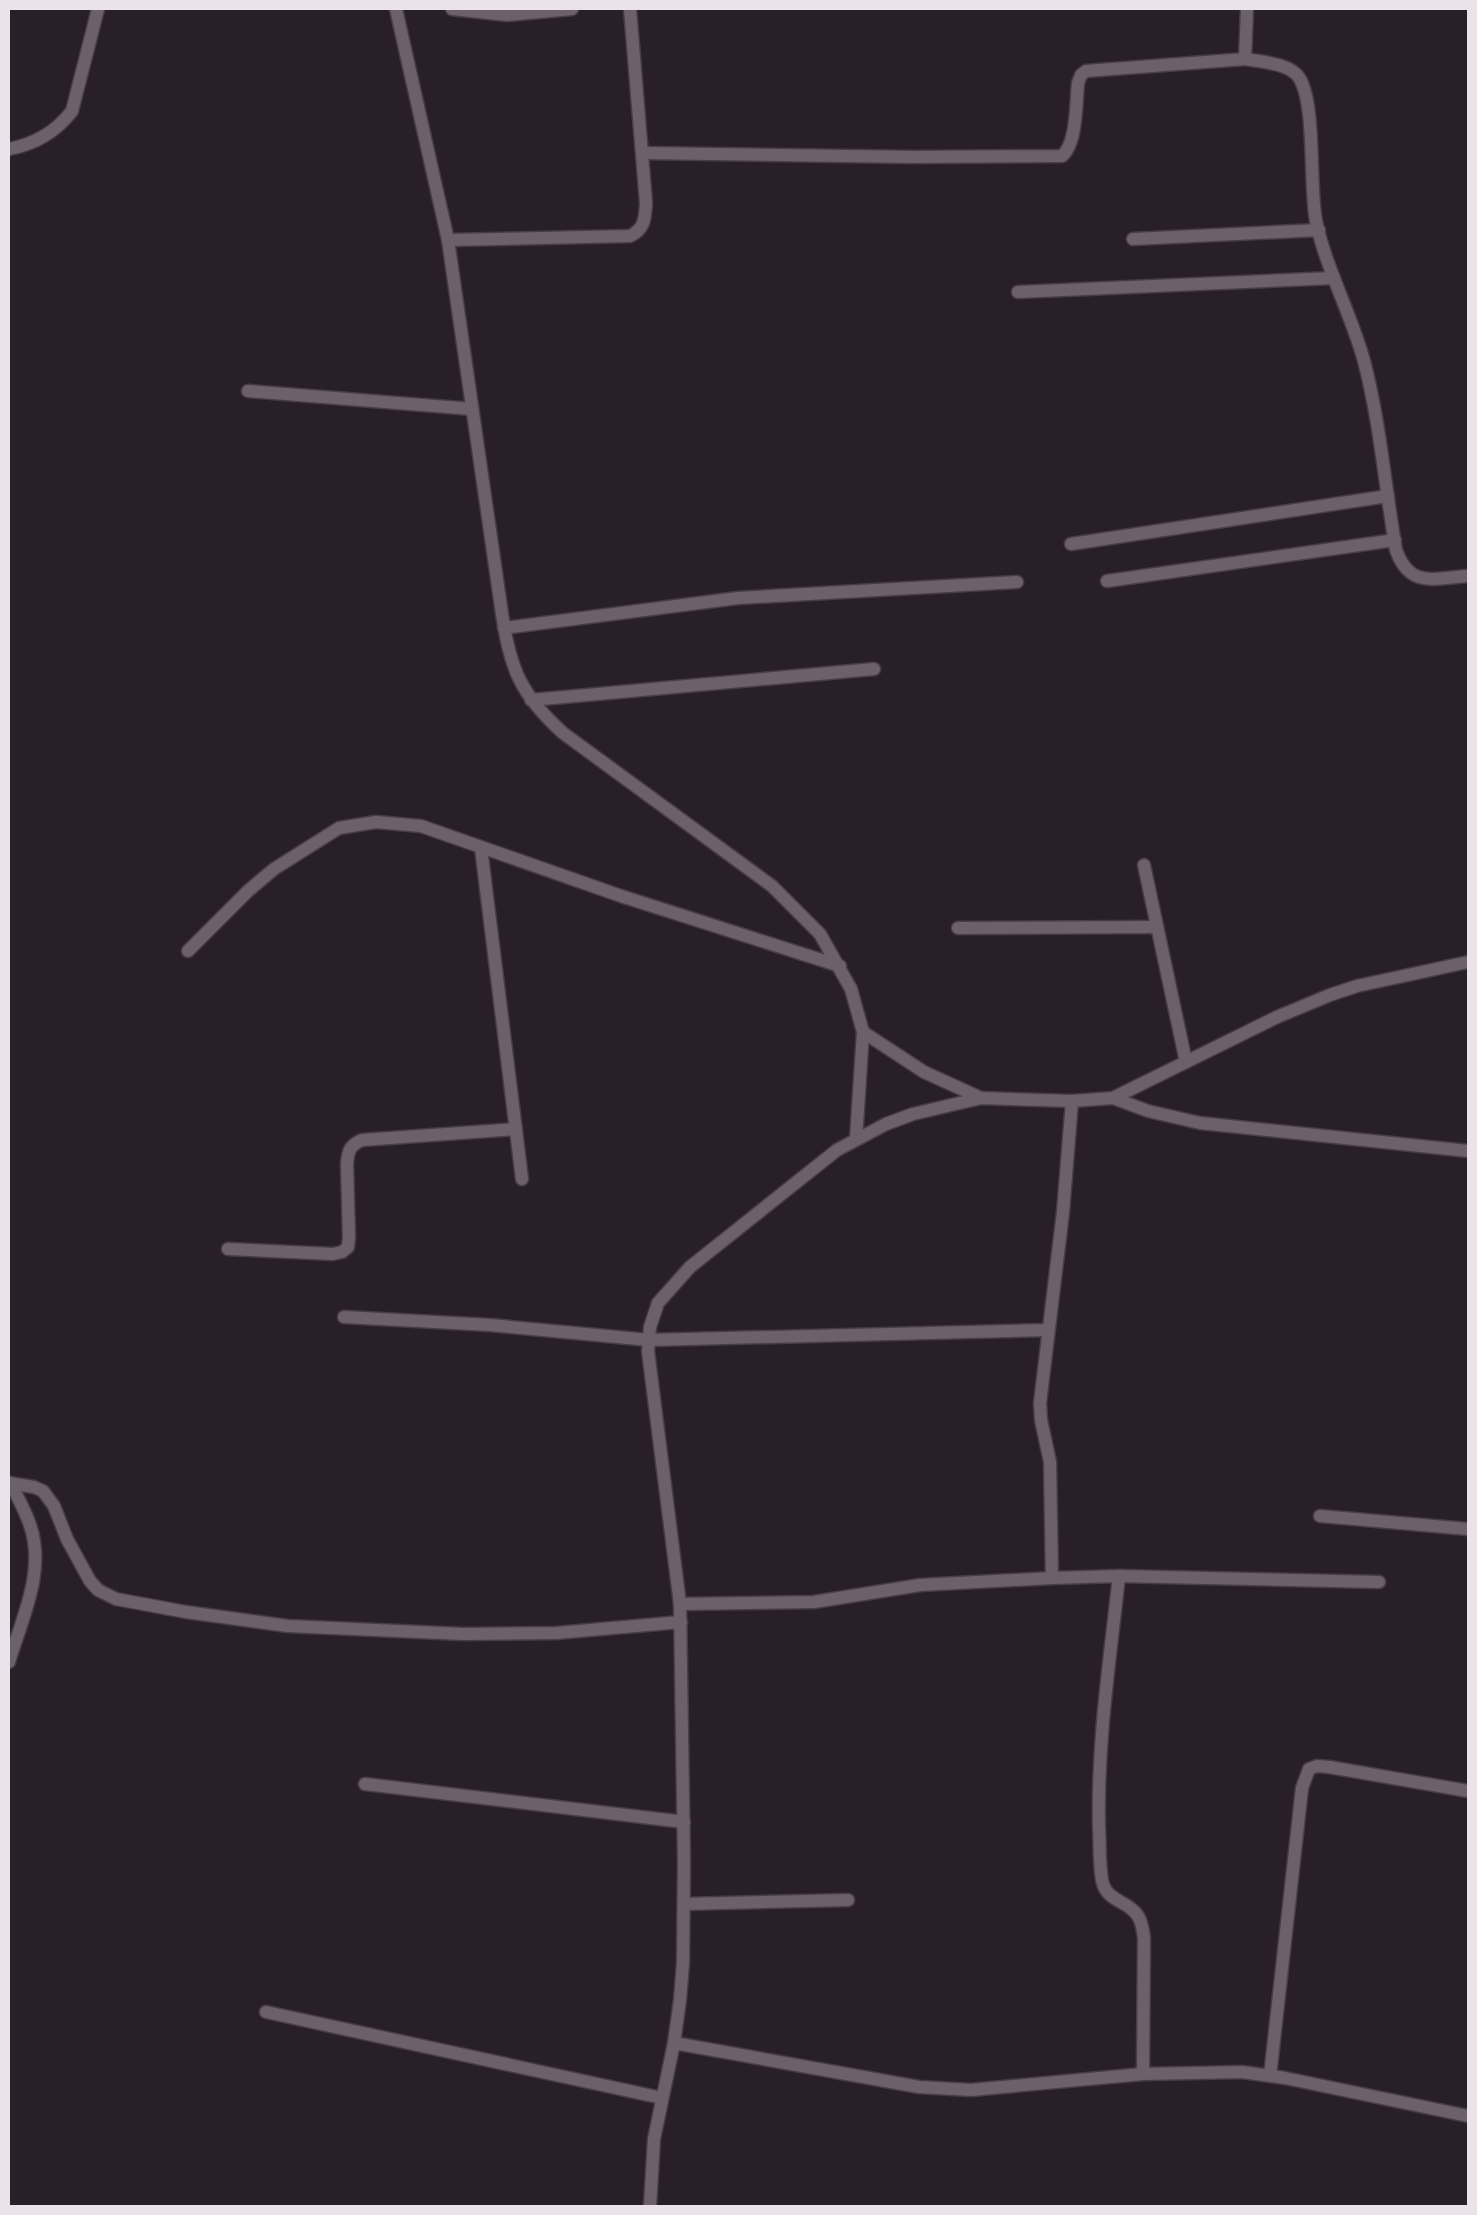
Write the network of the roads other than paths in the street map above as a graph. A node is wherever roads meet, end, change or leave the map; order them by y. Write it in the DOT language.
graph roads {
  1 [pos="98,9"];
  2 [pos="396,9"];
  3 [pos="452,9"];
  4 [pos="572,9"];
  5 [pos="630,9"];
  6 [pos="1248,9"];
  7 [pos="1245,59"];
  8 [pos="9,149"];
  9 [pos="643,153"];
  10 [pos="1319,230"];
  11 [pos="1133,239"];
  12 [pos="448,240"];
  13 [pos="1334,278"];
  14 [pos="1018,292"];
  15 [pos="248,391"];
  16 [pos="472,409"];
  17 [pos="1388,496"];
  18 [pos="1395,540"];
  19 [pos="1071,544"];
  20 [pos="1468,576"];
  21 [pos="1107,580"];
  22 [pos="1017,582"];
  23 [pos="504,628"];
  24 [pos="874,669"];
  25 [pos="531,700"];
  26 [pos="481,848"];
  27 [pos="1144,865"];
  28 [pos="1157,927"];
  29 [pos="958,928"];
  30 [pos="188,951"];
  31 [pos="1468,962"];
  32 [pos="840,966"];
  33 [pos="863,1032"];
  34 [pos="1186,1062"];
  35 [pos="981,1098"];
  36 [pos="1113,1098"];
  37 [pos="1072,1100"];
  38 [pos="516,1129"];
  39 [pos="856,1139"];
  40 [pos="1468,1151"];
  41 [pos="522,1179"];
  42 [pos="228,1249"];
  43 [pos="344,1317"];
  44 [pos="1048,1330"];
  45 [pos="648,1340"];
  46 [pos="10,1483"];
  47 [pos="1320,1516"];
  48 [pos="1468,1529"];
  49 [pos="1118,1576"];
  50 [pos="1052,1578"];
  51 [pos="1379,1582"];
  52 [pos="680,1604"];
  53 [pos="681,1622"];
  54 [pos="9,1662"];
  55 [pos="365,1784"];
  56 [pos="1468,1791"];
  57 [pos="684,1822"];
  58 [pos="848,1900"];
  59 [pos="684,1904"];
  60 [pos="266,2012"];
  61 [pos="674,2044"];
  62 [pos="1143,2074"];
  63 [pos="1270,2076"];
  64 [pos="662,2098"];
  65 [pos="1468,2116"];
  66 [pos="650,2206"];
  1 -- 8 [label="street"];
  2 -- 12 [label="street"];
  3 -- 4 [label="street"];
  5 -- 9 [label="street"];
  6 -- 7 [label="street"];
  7 -- 9 [label="street"];
  7 -- 10 [label="street"];
  9 -- 12 [label="street"];
  10 -- 11 [label="street"];
  10 -- 13 [label="street"];
  12 -- 16 [label="street"];
  13 -- 14 [label="street"];
  13 -- 17 [label="street"];
  15 -- 16 [label="street"];
  16 -- 23 [label="street"];
  17 -- 18 [label="street"];
  17 -- 19 [label="street"];
  18 -- 20 [label="street"];
  18 -- 21 [label="street"];
  22 -- 23 [label="street"];
  23 -- 25 [label="street"];
  24 -- 25 [label="street"];
  25 -- 32 [label="street"];
  26 -- 30 [label="street"];
  26 -- 32 [label="street"];
  26 -- 38 [label="street"];
  27 -- 28 [label="street"];
  28 -- 29 [label="street"];
  28 -- 34 [label="street"];
  31 -- 34 [label="street"];
  32 -- 33 [label="street"];
  33 -- 35 [label="street"];
  33 -- 39 [label="street"];
  34 -- 36 [label="street"];
  35 -- 37 [label="street"];
  35 -- 39 [label="street"];
  36 -- 37 [label="street"];
  36 -- 40 [label="street"];
  37 -- 44 [label="street"];
  38 -- 41 [label="street"];
  38 -- 42 [label="street"];
  39 -- 45 [label="street"];
  43 -- 45 [label="street"];
  44 -- 45 [label="street"];
  44 -- 50 [label="street"];
  45 -- 52 [label="street"];
  46 -- 53 [label="street"];
  46 -- 54 [label="street"];
  47 -- 48 [label="street"];
  49 -- 50 [label="street"];
  49 -- 51 [label="street"];
  49 -- 62 [label="street"];
  50 -- 52 [label="street"];
  52 -- 53 [label="street"];
  53 -- 57 [label="street"];
  55 -- 57 [label="street"];
  56 -- 63 [label="street"];
  57 -- 59 [label="street"];
  58 -- 59 [label="street"];
  59 -- 61 [label="street"];
  60 -- 64 [label="street"];
  61 -- 62 [label="street"];
  61 -- 64 [label="street"];
  62 -- 63 [label="street"];
  63 -- 65 [label="street"];
  64 -- 66 [label="street"];
}
